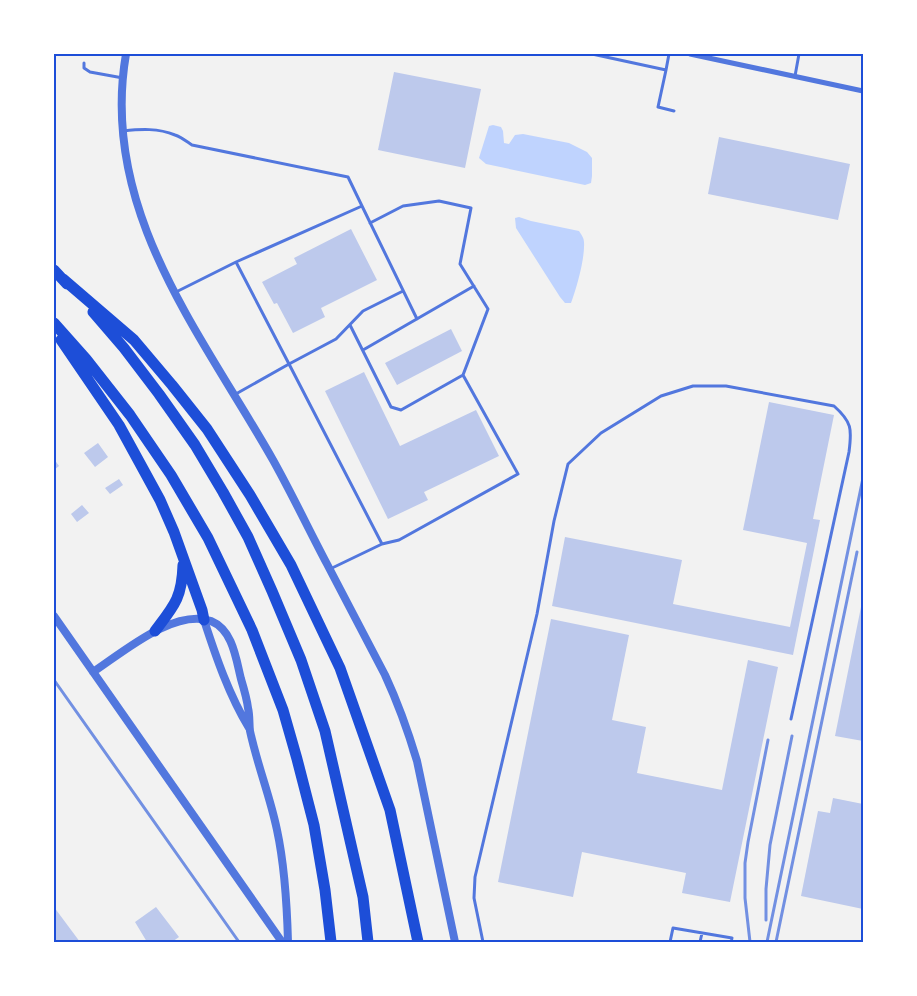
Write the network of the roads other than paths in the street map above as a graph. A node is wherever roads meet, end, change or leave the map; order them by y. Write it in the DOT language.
graph roads {
  1 [pos="126,54"];
  2 [pos="592,54"];
  3 [pos="669,54"];
  4 [pos="690,54"];
  5 [pos="723,54"];
  6 [pos="799,54"];
  7 [pos="722,60"];
  8 [pos="84,63"];
  9 [pos="666,70"];
  10 [pos="795,76"];
  11 [pos="123,78"];
  12 [pos="863,91"];
  13 [pos="674,111"];
  14 [pos="123,131"];
  15 [pos="362,206"];
  16 [pos="370,224"];
  17 [pos="236,262"];
  18 [pos="54,270"];
  19 [pos="63,279"];
  20 [pos="474,286"];
  21 [pos="403,291"];
  22 [pos="175,292"];
  23 [pos="417,319"];
  24 [pos="54,323"];
  25 [pos="350,325"];
  26 [pos="54,328"];
  27 [pos="363,350"];
  28 [pos="289,364"];
  29 [pos="464,375"];
  30 [pos="234,396"];
  31 [pos="382,544"];
  32 [pos="183,558"];
  33 [pos="330,569"];
  34 [pos="54,616"];
  35 [pos="204,620"];
  36 [pos="155,630"];
  37 [pos="93,672"];
  38 [pos="791,719"];
  39 [pos="250,730"];
  40 [pos="702,933"];
  41 [pos="282,942"];
  42 [pos="288,942"];
  43 [pos="331,942"];
  44 [pos="368,942"];
  45 [pos="418,942"];
  46 [pos="455,942"];
  47 [pos="483,942"];
  48 [pos="670,942"];
  49 [pos="700,942"];
  50 [pos="731,942"];
  1 -- 11 [label="street"];
  2 -- 9 [label="lane"];
  3 -- 9 [label="lane"];
  4 -- 7 [label="street"];
  5 -- 7 [label="lane"];
  6 -- 10 [label="lane"];
  7 -- 10 [label="street"];
  8 -- 11 [label="lane"];
  9 -- 13 [label="lane"];
  10 -- 12 [label="street"];
  11 -- 14 [label="street"];
  14 -- 15 [label="lane"];
  14 -- 22 [label="street"];
  15 -- 16 [label="lane"];
  15 -- 17 [label="lane"];
  16 -- 20 [label="lane"];
  16 -- 21 [label="lane"];
  17 -- 22 [label="lane"];
  17 -- 28 [label="lane"];
  18 -- 19 [label="highway"];
  19 -- 44 [label="highway"];
  19 -- 45 [label="highway"];
  20 -- 23 [label="lane"];
  20 -- 29 [label="lane"];
  21 -- 23 [label="lane"];
  21 -- 25 [label="lane"];
  22 -- 30 [label="street"];
  23 -- 27 [label="lane"];
  24 -- 43 [label="highway"];
  25 -- 27 [label="lane"];
  25 -- 28 [label="lane"];
  26 -- 32 [label="highway"];
  27 -- 29 [label="lane"];
  28 -- 30 [label="lane"];
  28 -- 31 [label="lane"];
  29 -- 31 [label="lane"];
  30 -- 33 [label="street"];
  31 -- 33 [label="lane"];
  32 -- 35 [label="highway"];
  32 -- 36 [label="highway"];
  33 -- 46 [label="street"];
  34 -- 37 [label="street"];
  35 -- 36 [label="street"];
  35 -- 39 [label="street"];
  35 -- 39 [label="street"];
  36 -- 37 [label="street"];
  37 -- 41 [label="street"];
  38 -- 47 [label="lane"];
  39 -- 42 [label="street"];
  40 -- 48 [label="lane"];
  40 -- 49 [label="lane"];
  40 -- 50 [label="lane"];
}
